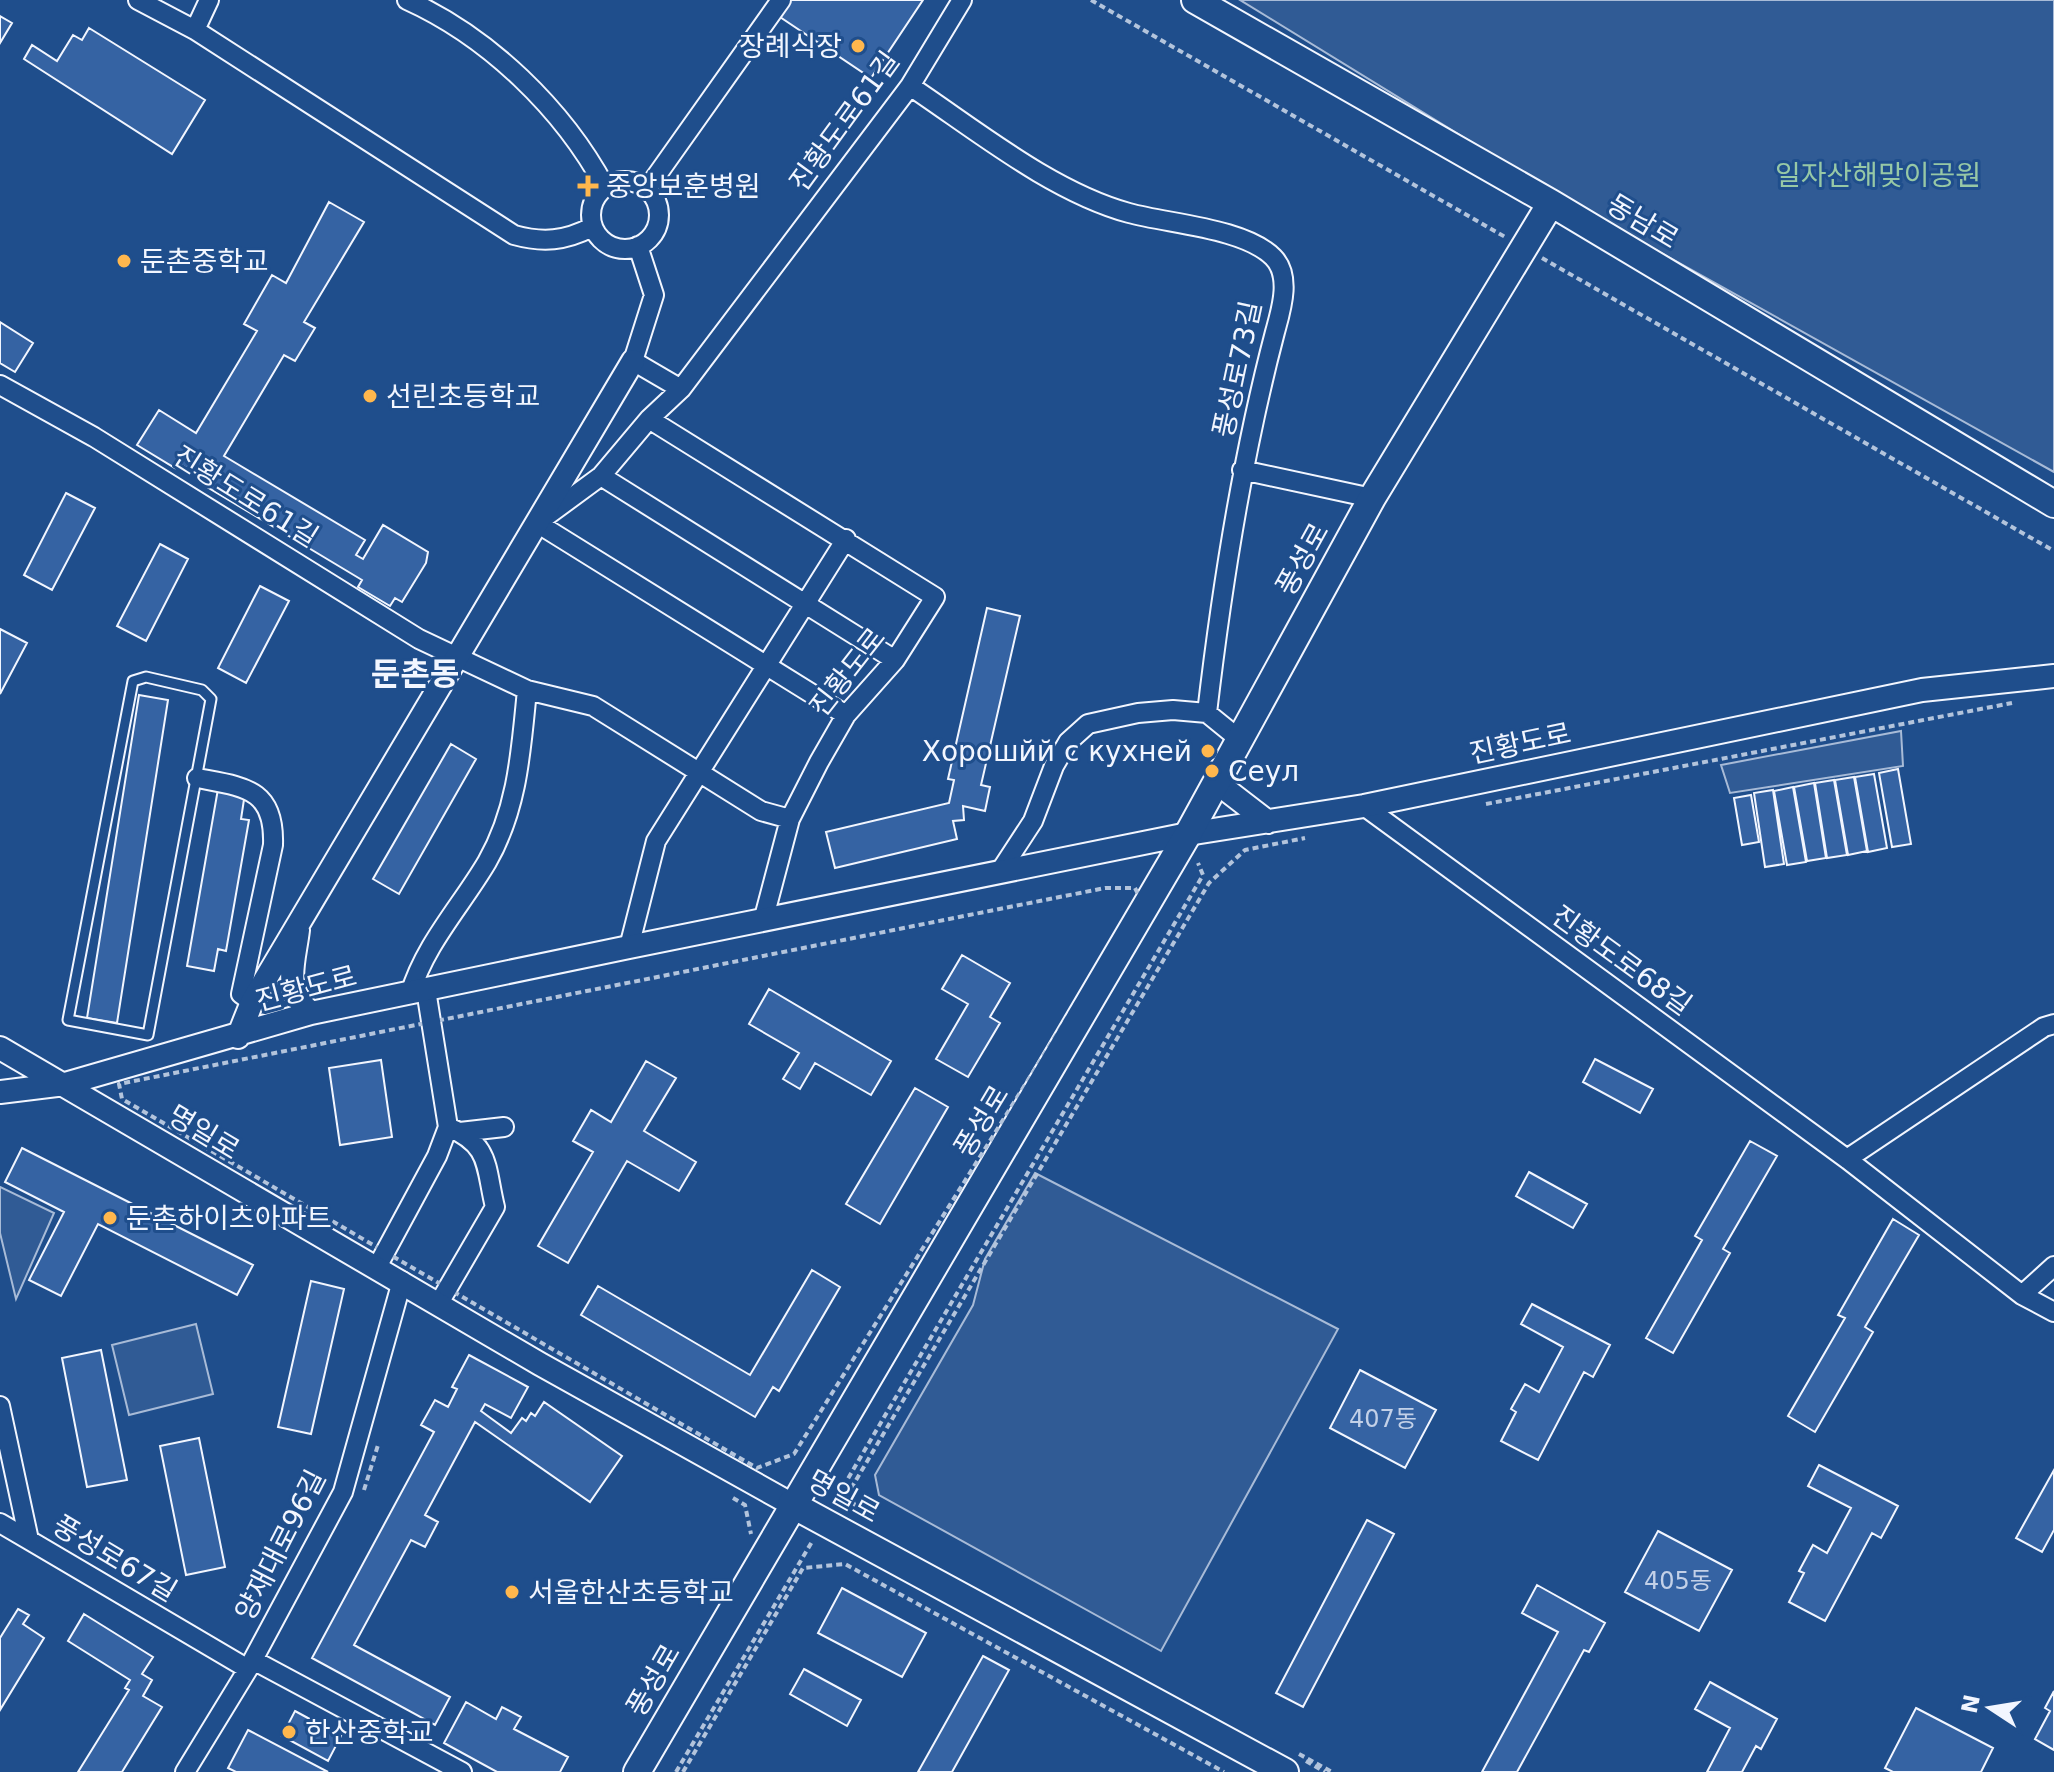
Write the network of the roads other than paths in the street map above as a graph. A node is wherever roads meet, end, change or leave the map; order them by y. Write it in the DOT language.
graph roads {
  1 [pos="139,0"];
  2 [pos="209,0"];
  3 [pos="407,0"];
  4 [pos="781,0"];
  5 [pos="962,0"];
  6 [pos="1195,0"];
  7 [pos="195,30"];
  8 [pos="910,86"];
  9 [pos="605,187"];
  10 [pos="647,189"];
  11 [pos="1551,203"];
  12 [pos="592,227"];
  13 [pos="638,246"];
  14 [pos="633,361"];
  15 [pos="0,385"];
  16 [pos="681,389"];
  17 [pos="649,419"];
  18 [pos="1242,470"];
  19 [pos="601,476"];
  20 [pos="1372,498"];
  21 [pos="2054,504"];
  22 [pos="537,523"];
  23 [pos="846,539"];
  24 [pos="807,602"];
  25 [pos="461,655"];
  26 [pos="895,660"];
  27 [pos="767,666"];
  28 [pos="2054,676"];
  29 [pos="527,690"];
  30 [pos="1207,713"];
  31 [pos="846,715"];
  32 [pos="1239,739"];
  33 [pos="699,771"];
  34 [pos="197,778"];
  35 [pos="1216,782"];
  36 [pos="1364,806"];
  37 [pos="790,819"];
  38 [pos="1268,822"];
  39 [pos="1188,834"];
  40 [pos="999,873"];
  41 [pos="763,921"];
  42 [pos="299,923"];
  43 [pos="629,947"];
  44 [pos="418,992"];
  45 [pos="252,1002"];
  46 [pos="311,1013"];
  47 [pos="2054,1024"];
  48 [pos="238,1037"];
  49 [pos="0,1048"];
  50 [pos="65,1084"];
  51 [pos="0,1092"];
  52 [pos="504,1127"];
  53 [pos="454,1130"];
  54 [pos="1847,1159"];
  55 [pos="381,1260"];
  56 [pos="2054,1266"];
  57 [pos="402,1281"];
  58 [pos="2022,1295"];
  59 [pos="443,1296"];
  60 [pos="2054,1312"];
  61 [pos="0,1406"];
  62 [pos="791,1504"];
  63 [pos="1,1526"];
  64 [pos="29,1540"];
  65 [pos="251,1664"];
  66 [pos="1290,1762"];
  67 [pos="185,1772"];
  68 [pos="462,1772"];
  69 [pos="637,1772"];
  1 -- 7 [label="street"];
  2 -- 7 [label="street"];
  3 -- 9 [label="street"];
  4 -- 10 [label="street"];
  5 -- 8 [label="street, 진황도로61길"];
  6 -- 11 [label="main road, 동남로"];
  7 -- 12 [label="street"];
  8 -- 16 [label="street, 진황도로61길"];
  8 -- 18 [label="street, 풍성로73길"];
  9 -- 10 [label="street"];
  9 -- 12 [label="street"];
  10 -- 13 [label="street"];
  11 -- 20 [label="main road, 풍성로"];
  11 -- 21 [label="main road, 동남로"];
  12 -- 13 [label="street"];
  13 -- 14 [label="street"];
  14 -- 16 [label="street"];
  14 -- 22 [label="street, 진황도로61길"];
  15 -- 25 [label="street, 진황도로61길"];
  16 -- 17 [label="street, 진황도로61길"];
  17 -- 19 [label="street, 진황도로61길"];
  17 -- 23 [label="street"];
  18 -- 20 [label="street, 풍성로"];
  18 -- 30 [label="street, 풍성로73길"];
  19 -- 22 [label="street, 진황도로61길"];
  19 -- 24 [label="street"];
  20 -- 32 [label="main road, 풍성로"];
  22 -- 25 [label="street, 진황도로61길"];
  22 -- 27 [label="street"];
  23 -- 24 [label="street"];
  23 -- 26 [label="street, 진황도로"];
  24 -- 26 [label="street"];
  24 -- 27 [label="street"];
  25 -- 29 [label="street, 진황도로61길"];
  25 -- 42 [label="street, 진황도로61길"];
  26 -- 31 [label="street, 진황도로"];
  27 -- 31 [label="street"];
  27 -- 33 [label="street"];
  28 -- 36 [label="street, 진황도로"];
  29 -- 33 [label="street, 진황도로61길"];
  29 -- 44 [label="street"];
  30 -- 32 [label="street"];
  30 -- 40 [label="street"];
  31 -- 37 [label="street, 진황도로"];
  32 -- 35 [label="main road, 풍성로"];
  33 -- 37 [label="street, 진황도로61길"];
  33 -- 43 [label="street"];
  34 -- 34 [label="lane"];
  34 -- 45 [label="street"];
  35 -- 38 [label="street"];
  35 -- 39 [label="main road, 풍성로"];
  36 -- 38 [label="street, 진황도로"];
  36 -- 54 [label="street, 진황도로68길"];
  37 -- 41 [label="street, 진황도로"];
  38 -- 39 [label="street, 진황도로"];
  39 -- 40 [label="street, 진황도로"];
  39 -- 62 [label="main road, 풍성로"];
  40 -- 41 [label="street, 진황도로"];
  41 -- 43 [label="street, 진황도로"];
  42 -- 45 [label="street, 진황도로61길"];
  42 -- 46 [label="street"];
  43 -- 44 [label="street, 진황도로"];
  44 -- 46 [label="street, 진황도로"];
  44 -- 53 [label="street"];
  45 -- 48 [label="street, 진황도로61길"];
  46 -- 48 [label="street, 진황도로"];
  47 -- 54 [label="street"];
  48 -- 50 [label="street, 진황도로"];
  49 -- 50 [label="street, 명일로"];
  50 -- 51 [label="street, 진황도로"];
  50 -- 55 [label="street, 명일로"];
  52 -- 53 [label="street"];
  53 -- 55 [label="street"];
  53 -- 59 [label="street"];
  54 -- 58 [label="street, 진황도로68길"];
  55 -- 57 [label="street, 명일로"];
  56 -- 58 [label="street"];
  57 -- 59 [label="street, 명일로"];
  57 -- 65 [label="street, 양재대로96길"];
  58 -- 60 [label="street, 진황도로68길"];
  59 -- 62 [label="street, 명일로"];
  61 -- 64 [label="street, 풍성로67길"];
  62 -- 66 [label="main road, 명일로"];
  62 -- 69 [label="main road, 풍성로"];
  63 -- 64 [label="street"];
  64 -- 65 [label="street, 풍성로67길"];
  65 -- 67 [label="street, 양재대로96길"];
  65 -- 68 [label="street, 풍성로67길"];
}
